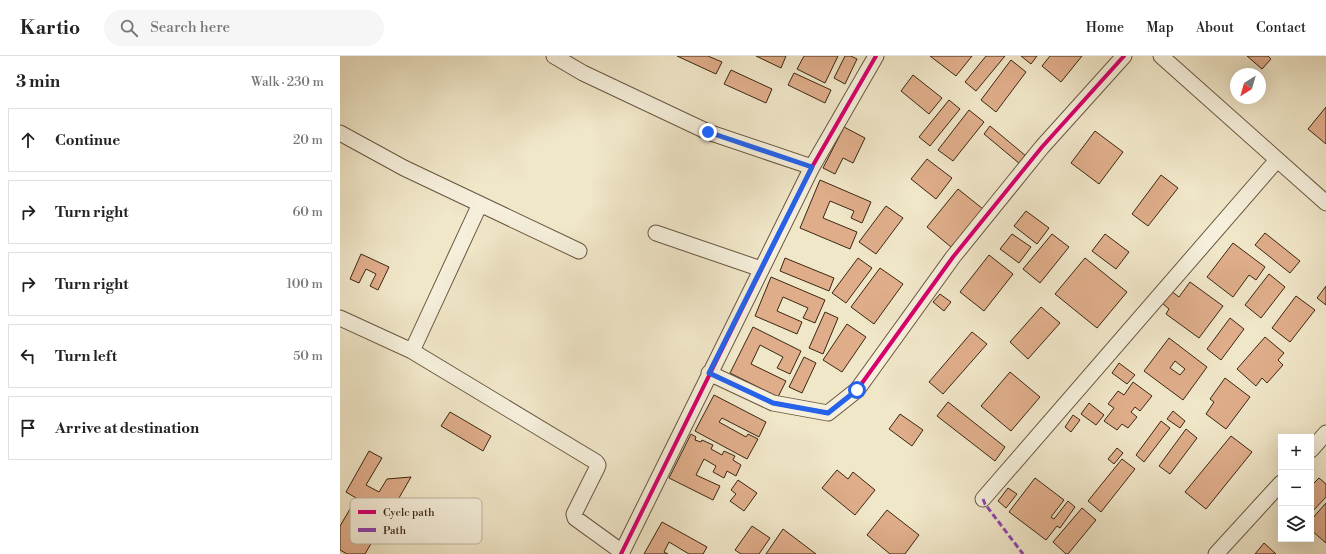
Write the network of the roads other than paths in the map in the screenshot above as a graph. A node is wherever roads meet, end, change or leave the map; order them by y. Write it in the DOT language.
graph roads {
  1 [pos="554,56"];
  2 [pos="876,56"];
  3 [pos="1124,56"];
  4 [pos="1161,56"];
  5 [pos="340,133"];
  6 [pos="1277,160"];
  7 [pos="812,167"];
  8 [pos="1326,202"];
  9 [pos="480,204"];
  10 [pos="656,233"];
  11 [pos="579,251"];
  12 [pos="761,269"];
  13 [pos="340,318"];
  14 [pos="412,351"];
  15 [pos="709,373"];
  16 [pos="1326,433"];
  17 [pos="1314,447"];
  18 [pos="1278,486"];
  19 [pos="983,499"];
  20 [pos="621,553"];
  21 [pos="1216,554"];
  1 -- 7 [label="street"];
  2 -- 7 [label="street"];
  3 -- 15 [label="street"];
  4 -- 6 [label="street"];
  5 -- 9 [label="street"];
  6 -- 8 [label="street"];
  6 -- 19 [label="street"];
  7 -- 12 [label="street"];
  9 -- 11 [label="street"];
  9 -- 14 [label="street"];
  10 -- 12 [label="street"];
  12 -- 15 [label="street"];
  13 -- 14 [label="street"];
  14 -- 20 [label="street"];
  15 -- 20 [label="street"];
  16 -- 17 [label="street"];
  18 -- 21 [label="street"];
}
